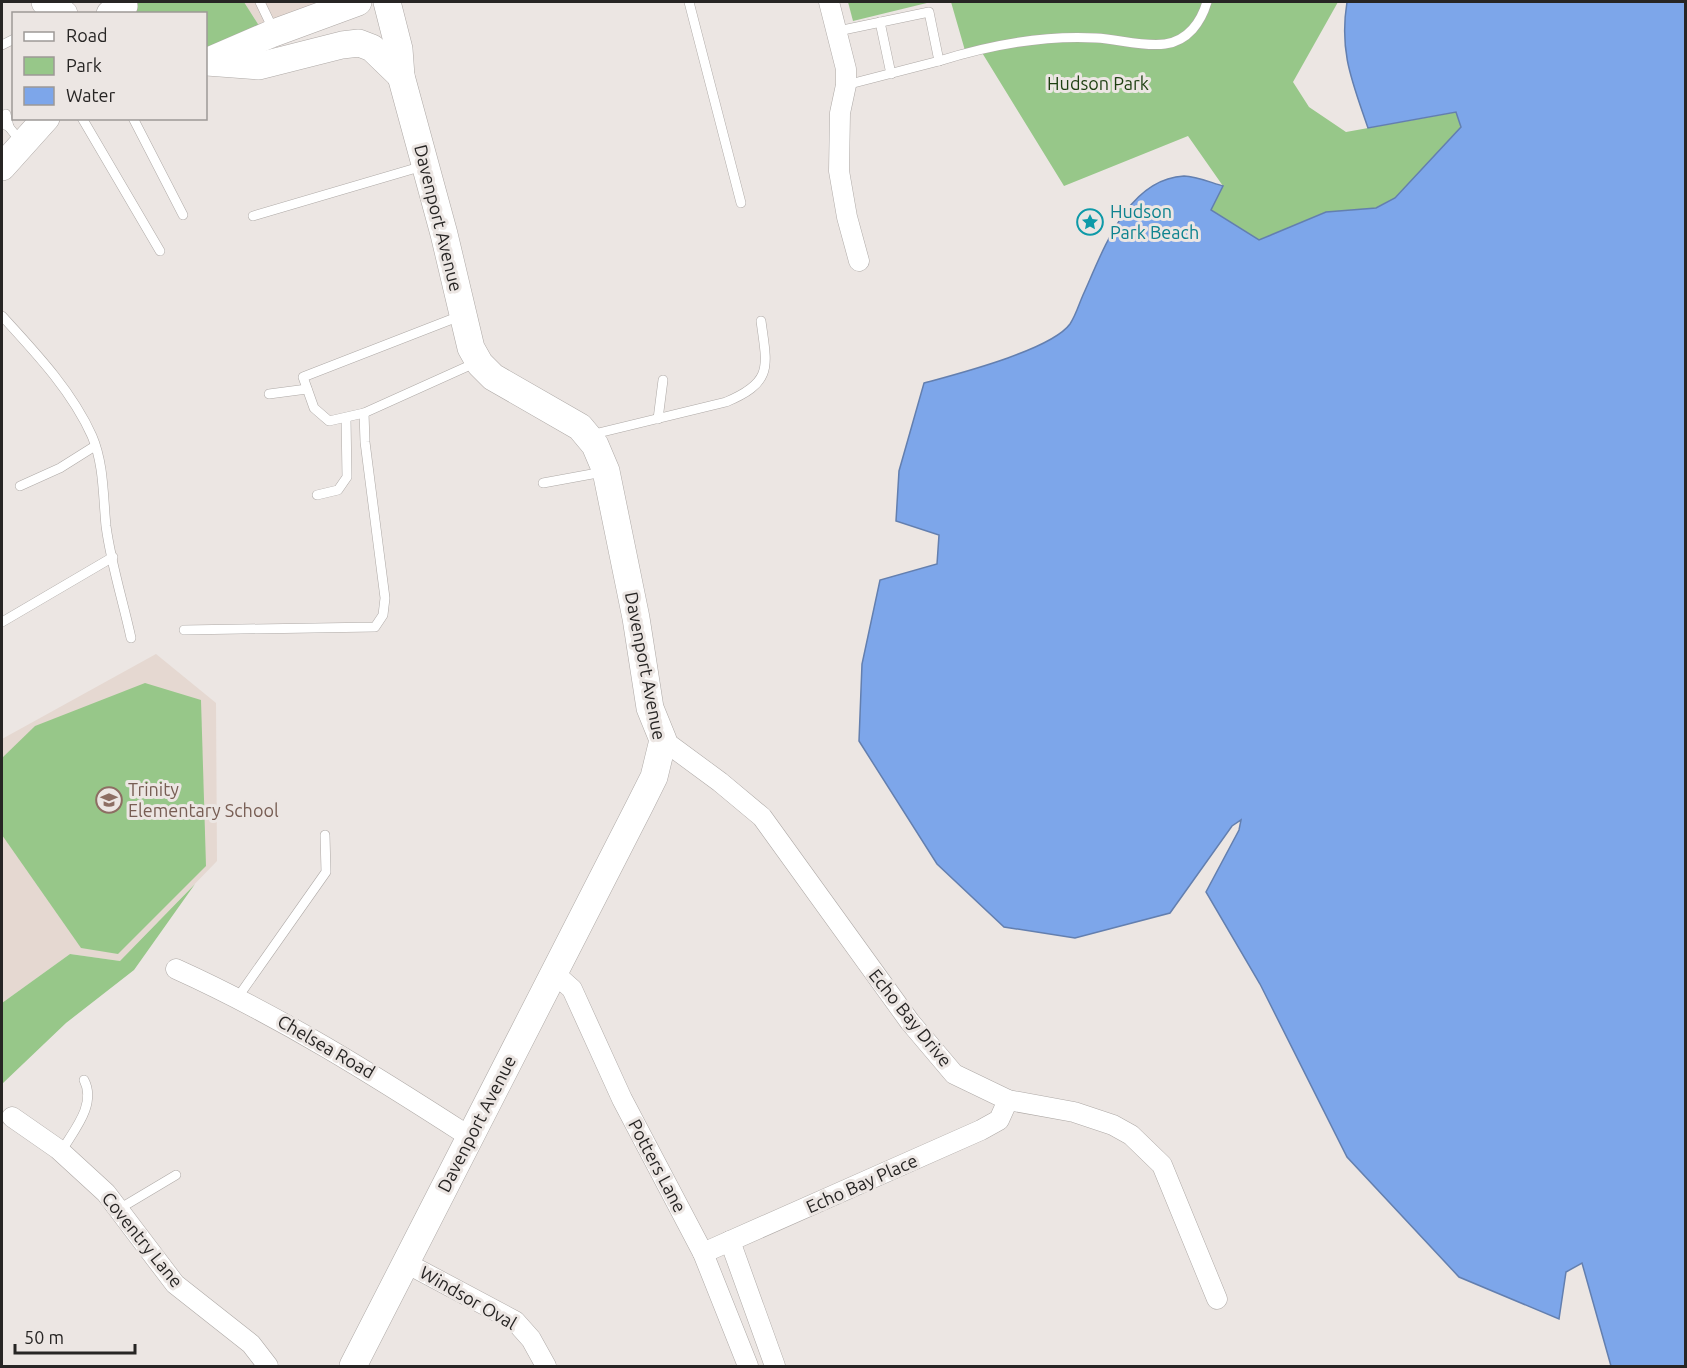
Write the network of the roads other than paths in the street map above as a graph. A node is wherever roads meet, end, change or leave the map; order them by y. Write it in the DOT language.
graph roads {
  1 [pos="45,2"];
  2 [pos="260,2"];
  3 [pos="358,2"];
  4 [pos="387,2"];
  5 [pos="689,2"];
  6 [pos="829,2"];
  7 [pos="1207,2"];
  8 [pos="61,12"];
  9 [pos="880,22"];
  10 [pos="838,31"];
  11 [pos="274,32"];
  12 [pos="939,61"];
  13 [pos="207,62"];
  14 [pos="207,62"];
  15 [pos="891,74"];
  16 [pos="401,76"];
  17 [pos="846,85"];
  18 [pos="6,114"];
  19 [pos="41,120"];
  20 [pos="83,120"];
  21 [pos="134,120"];
  22 [pos="11,132"];
  23 [pos="426,165"];
  24 [pos="2,167"];
  25 [pos="741,203"];
  26 [pos="183,215"];
  27 [pos="253,216"];
  28 [pos="160,251"];
  29 [pos="859,261"];
  30 [pos="462,315"];
  31 [pos="2,316"];
  32 [pos="761,321"];
  33 [pos="478,361"];
  34 [pos="663,380"];
  35 [pos="307,389"];
  36 [pos="269,394"];
  37 [pos="364,413"];
  38 [pos="346,418"];
  39 [pos="658,419"];
  40 [pos="588,436"];
  41 [pos="95,446"];
  42 [pos="606,471"];
  43 [pos="543,483"];
  44 [pos="20,486"];
  45 [pos="317,495"];
  46 [pos="113,557"];
  47 [pos="2,622"];
  48 [pos="184,630"];
  49 [pos="131,638"];
  50 [pos="663,740"];
  51 [pos="325,835"];
  52 [pos="176,969"];
  53 [pos="554,973"];
  54 [pos="238,997"];
  55 [pos="84,1080"];
  56 [pos="1008,1100"];
  57 [pos="12,1117"];
  58 [pos="470,1137"];
  59 [pos="61,1152"];
  60 [pos="176,1175"];
  61 [pos="119,1209"];
  62 [pos="730,1241"];
  63 [pos="703,1252"];
  64 [pos="406,1263"];
  65 [pos="1217,1299"];
  66 [pos="268,1366"];
  67 [pos="353,1366"];
  68 [pos="546,1366"];
  69 [pos="748,1366"];
  70 [pos="775,1366"];
  1 -- 8 [label="street"];
  2 -- 11 [label="lane"];
  3 -- 11 [label="street"];
  4 -- 16 [label="street, Davenport Avenue"];
  5 -- 25 [label="lane"];
  6 -- 10 [label="street"];
  7 -- 12 [label="lane"];
  9 -- 10 [label="lane"];
  9 -- 12 [label="lane"];
  9 -- 15 [label="lane"];
  10 -- 17 [label="street"];
  11 -- 13 [label="street"];
  12 -- 15 [label="lane"];
  14 -- 16 [label="street"];
  15 -- 17 [label="lane"];
  16 -- 23 [label="street, Davenport Avenue"];
  17 -- 29 [label="street"];
  18 -- 22 [label="lane"];
  19 -- 22 [label="street"];
  20 -- 28 [label="lane"];
  21 -- 26 [label="lane"];
  22 -- 24 [label="street"];
  23 -- 27 [label="lane"];
  23 -- 30 [label="street, Davenport Avenue"];
  30 -- 33 [label="street, Davenport Avenue"];
  30 -- 35 [label="lane"];
  31 -- 41 [label="lane"];
  32 -- 39 [label="lane"];
  33 -- 37 [label="lane"];
  33 -- 40 [label="street, Davenport Avenue"];
  34 -- 39 [label="lane"];
  35 -- 36 [label="lane"];
  35 -- 38 [label="lane"];
  37 -- 38 [label="lane"];
  37 -- 48 [label="lane"];
  38 -- 45 [label="lane"];
  39 -- 40 [label="lane"];
  40 -- 42 [label="street, Davenport Avenue"];
  41 -- 44 [label="lane"];
  41 -- 46 [label="lane"];
  42 -- 43 [label="lane"];
  42 -- 50 [label="street, Davenport Avenue"];
  46 -- 47 [label="lane"];
  46 -- 49 [label="lane"];
  50 -- 53 [label="street, Davenport Avenue"];
  50 -- 56 [label="street, Echo Bay Drive"];
  51 -- 54 [label="lane"];
  52 -- 54 [label="street, Chelsea Road"];
  53 -- 58 [label="street, Davenport Avenue"];
  53 -- 63 [label="street, Potters Lane"];
  54 -- 58 [label="street, Chelsea Road"];
  55 -- 59 [label="lane"];
  56 -- 62 [label="street, Echo Bay Place"];
  56 -- 65 [label="street, Echo Bay Drive"];
  57 -- 59 [label="street, Coventry Lane"];
  58 -- 64 [label="street, Davenport Avenue"];
  59 -- 61 [label="street, Coventry Lane"];
  60 -- 61 [label="lane"];
  61 -- 66 [label="street, Coventry Lane"];
  62 -- 63 [label="street, Echo Bay Place"];
  62 -- 70 [label="street"];
  63 -- 69 [label="street, Potters Lane"];
  64 -- 67 [label="street, Davenport Avenue"];
  64 -- 68 [label="street, Windsor Oval"];
}
